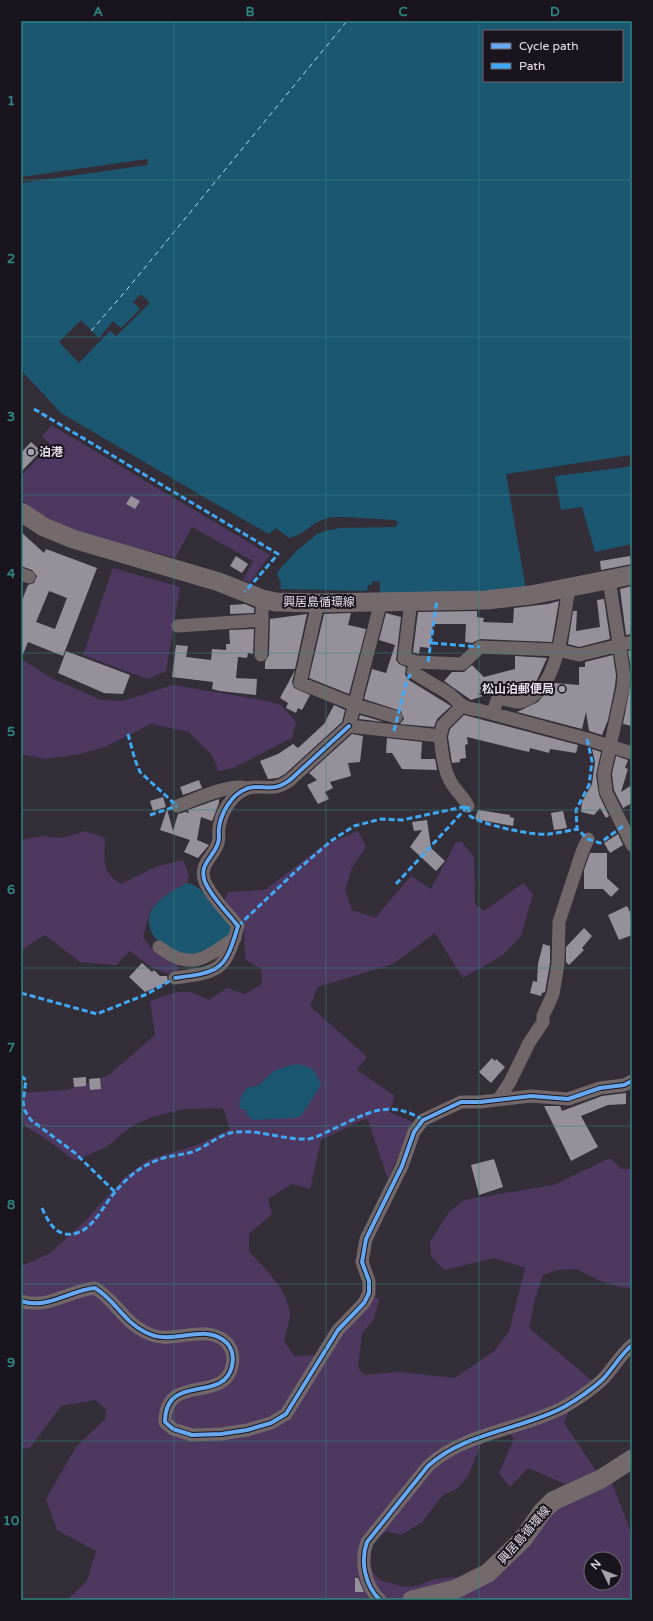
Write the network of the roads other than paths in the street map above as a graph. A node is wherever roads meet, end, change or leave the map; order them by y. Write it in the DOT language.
graph roads {
  1 [pos="21,512"];
  2 [pos="632,576"];
  3 [pos="609,580"];
  4 [pos="569,587"];
  5 [pos="262,599"];
  6 [pos="381,601"];
  7 [pos="411,601"];
  8 [pos="318,603"];
  9 [pos="262,620"];
  10 [pos="178,626"];
  11 [pos="632,642"];
  12 [pos="618,645"];
  13 [pos="558,650"];
  14 [pos="261,655"];
  15 [pos="416,662"];
  16 [pos="628,686"];
  17 [pos="355,704"];
  18 [pos="462,706"];
  19 [pos="493,713"];
  20 [pos="396,717"];
  21 [pos="349,726"];
  22 [pos="440,736"];
  23 [pos="610,746"];
  24 [pos="632,753"];
  25 [pos="247,788"];
  26 [pos="177,806"];
  27 [pos="468,806"];
  28 [pos="588,839"];
  29 [pos="632,845"];
  30 [pos="234,938"];
  31 [pos="159,947"];
  32 [pos="175,978"];
  33 [pos="632,1081"];
  34 [pos="498,1100"];
  35 [pos="21,1301"];
  36 [pos="632,1345"];
  37 [pos="632,1459"];
  38 [pos="380,1600"];
  39 [pos="412,1600"];
  1 -- 5 [label="main road, 興居島循環線"];
  2 -- 3 [label="main road, 興居島循環線"];
  3 -- 4 [label="main road, 興居島循環線"];
  3 -- 12 [label="street"];
  4 -- 7 [label="main road, 興居島循環線"];
  4 -- 13 [label="street"];
  5 -- 8 [label="main road, 興居島循環線"];
  5 -- 9 [label="street"];
  6 -- 7 [label="main road, 興居島循環線"];
  6 -- 8 [label="main road, 興居島循環線"];
  6 -- 17 [label="street"];
  7 -- 15 [label="street"];
  8 -- 17 [label="street"];
  9 -- 10 [label="street"];
  9 -- 14 [label="street"];
  11 -- 12 [label="street"];
  12 -- 13 [label="street"];
  12 -- 16 [label="street"];
  13 -- 15 [label="street"];
  13 -- 19 [label="street"];
  15 -- 18 [label="street"];
  16 -- 23 [label="street"];
  17 -- 20 [label="street"];
  17 -- 21 [label="street"];
  18 -- 19 [label="street"];
  18 -- 22 [label="street"];
  19 -- 23 [label="street"];
  21 -- 22 [label="street"];
  21 -- 25 [label="street"];
  22 -- 27 [label="street"];
  23 -- 24 [label="street"];
  23 -- 29 [label="street"];
  25 -- 26 [label="street"];
  25 -- 30 [label="street"];
  28 -- 34 [label="street"];
  30 -- 31 [label="street"];
  30 -- 32 [label="street"];
  33 -- 34 [label="street"];
  34 -- 35 [label="street"];
  36 -- 38 [label="street"];
  37 -- 39 [label="main road, 興居島循環線"];
}
